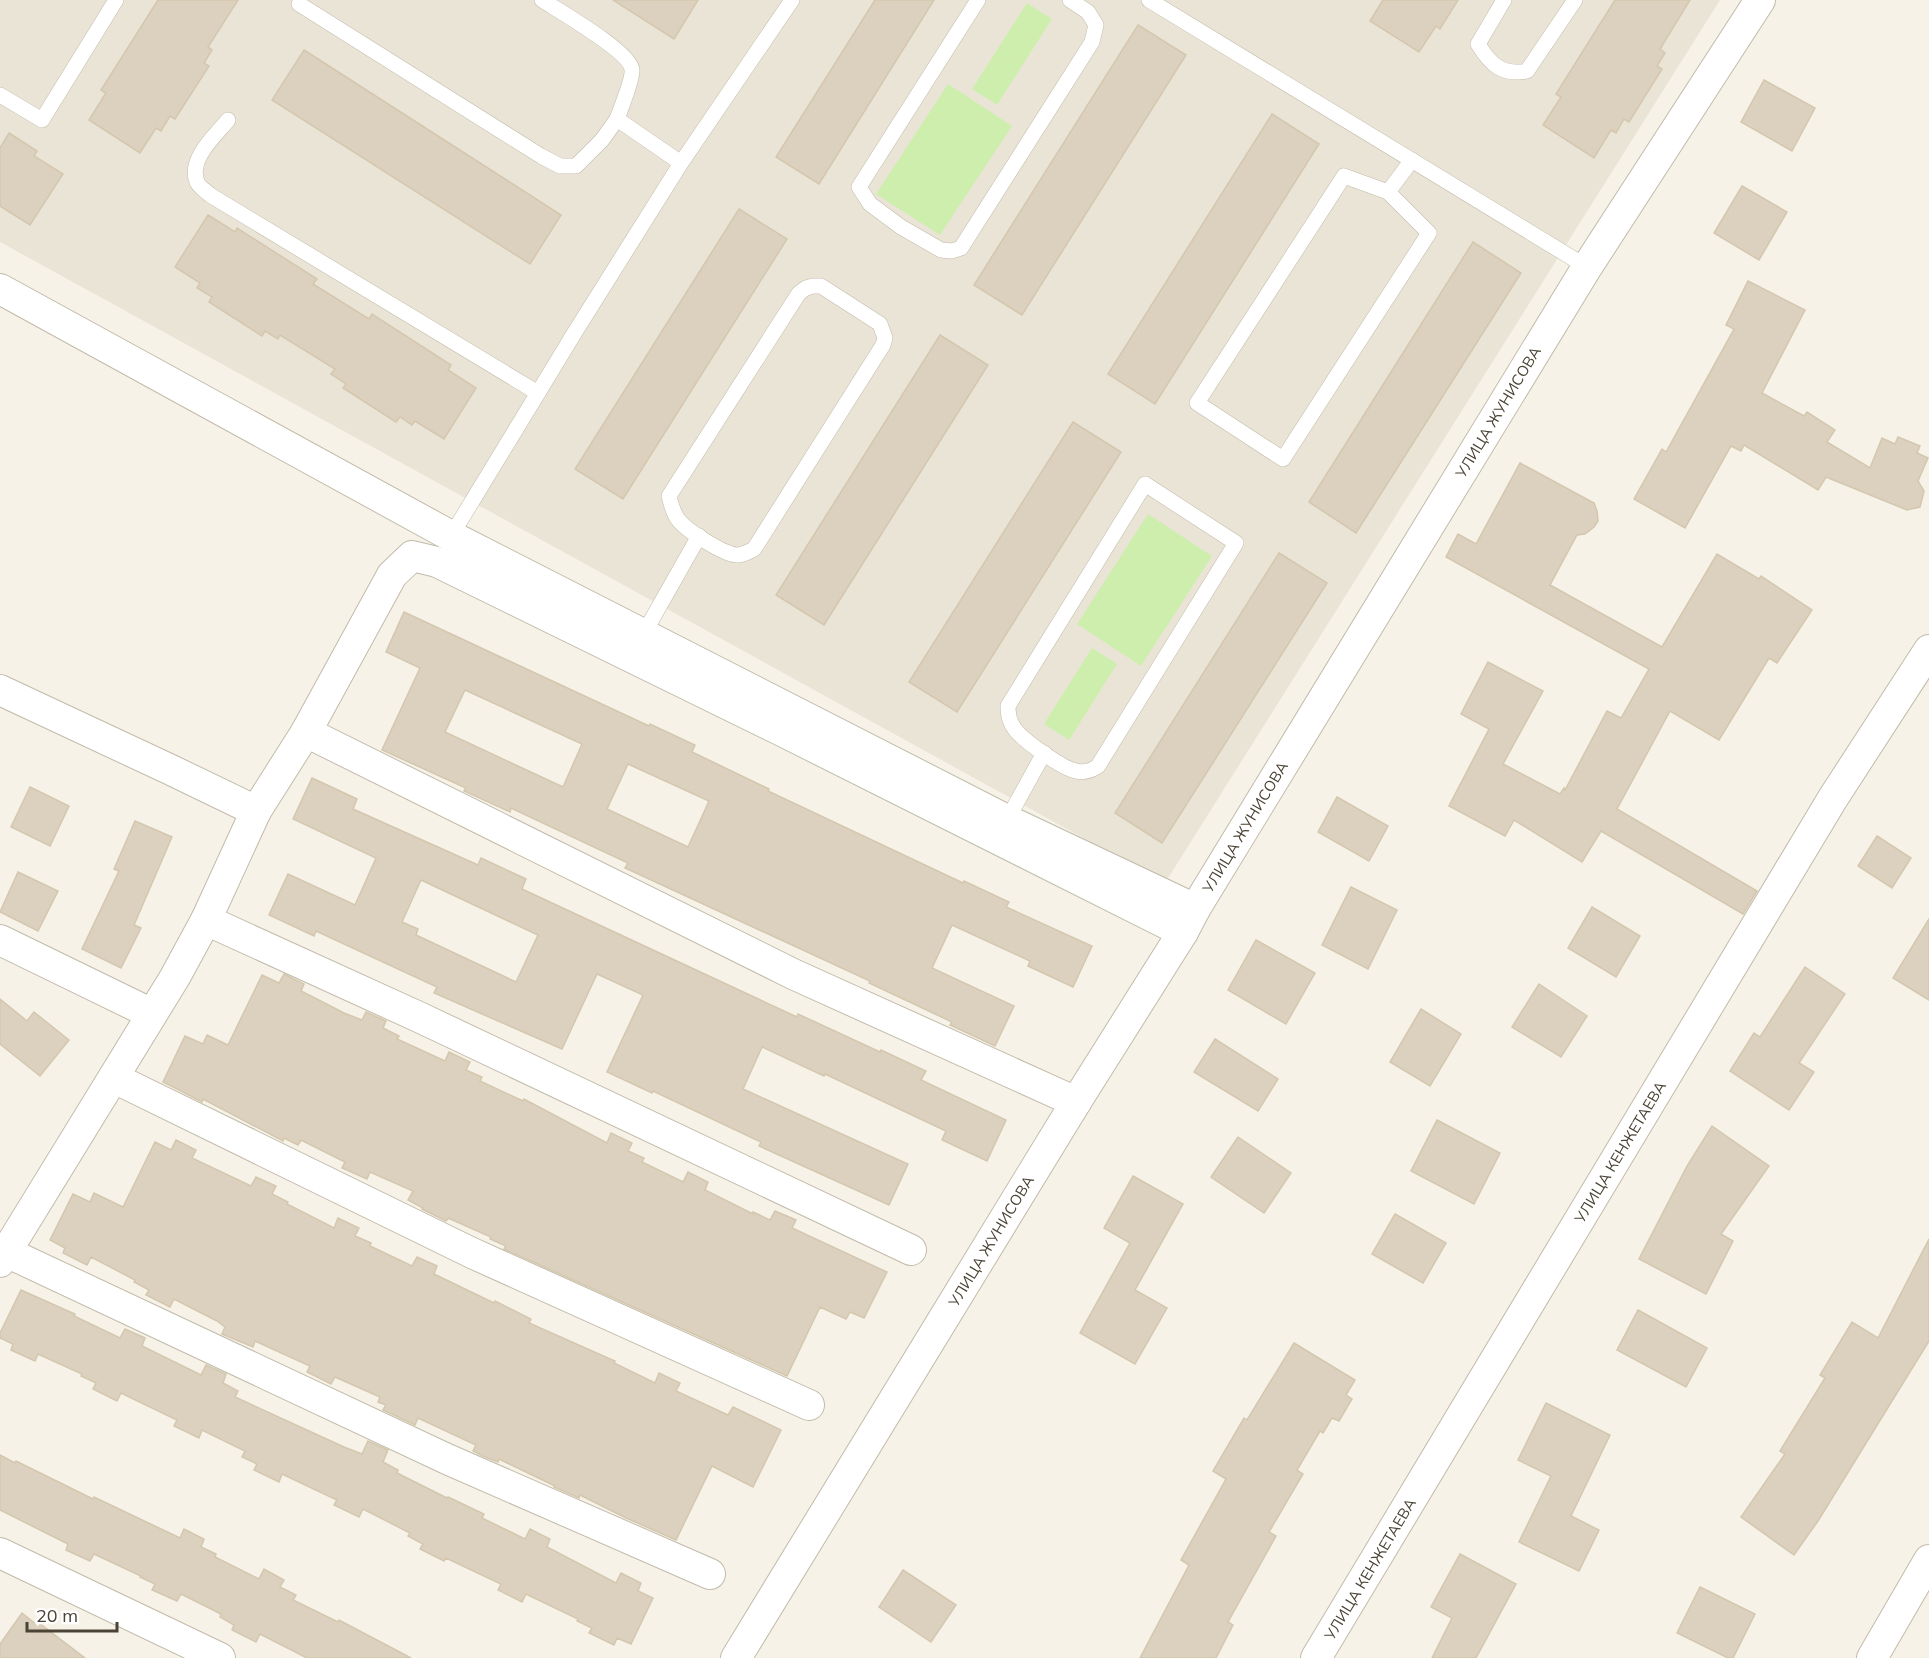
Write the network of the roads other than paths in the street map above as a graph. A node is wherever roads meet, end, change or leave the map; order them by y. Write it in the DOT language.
graph roads {
  1 [pos="116,0"];
  2 [pos="542,0"];
  3 [pos="792,0"];
  4 [pos="978,0"];
  5 [pos="1070,0"];
  6 [pos="1149,0"];
  7 [pos="1504,0"];
  8 [pos="1575,0"];
  9 [pos="1760,0"];
  10 [pos="299,4"];
  11 [pos="0,94"];
  12 [pos="617,119"];
  13 [pos="228,120"];
  14 [pos="1412,160"];
  15 [pos="681,163"];
  16 [pos="1388,192"];
  17 [pos="1587,267"];
  18 [pos="0,289"];
  19 [pos="538,393"];
  20 [pos="451,536"];
  21 [pos="699,536"];
  22 [pos="644,635"];
  23 [pos="1929,650"];
  24 [pos="0,690"];
  25 [pos="306,732"];
  26 [pos="1044,753"];
  27 [pos="256,811"];
  28 [pos="1007,820"];
  29 [pos="206,920"];
  30 [pos="1189,920"];
  31 [pos="0,940"];
  32 [pos="152,1014"];
  33 [pos="114,1078"];
  34 [pos="1076,1102"];
  35 [pos="911,1250"];
  36 [pos="2,1255"];
  37 [pos="809,1405"];
  38 [pos="0,1553"];
  39 [pos="1929,1560"];
  40 [pos="710,1574"];
  41 [pos="220,1658"];
  42 [pos="736,1658"];
  43 [pos="1316,1658"];
  44 [pos="1872,1658"];
  1 -- 11 [label="lane"];
  2 -- 12 [label="lane"];
  3 -- 15 [label="lane"];
  4 -- 5 [label="lane"];
  6 -- 14 [label="lane"];
  7 -- 8 [label="lane"];
  9 -- 17 [label="street, УЛИЦА ЖУНИСОВА"];
  10 -- 12 [label="lane"];
  12 -- 15 [label="lane"];
  13 -- 19 [label="lane"];
  14 -- 16 [label="lane"];
  14 -- 17 [label="lane"];
  15 -- 19 [label="lane"];
  16 -- 16 [label="lane"];
  17 -- 30 [label="street, УЛИЦА ЖУНИСОВА"];
  18 -- 20 [label="street"];
  19 -- 20 [label="lane"];
  20 -- 22 [label="street"];
  21 -- 21 [label="lane"];
  21 -- 22 [label="lane"];
  22 -- 28 [label="street"];
  23 -- 43 [label="street, УЛИЦА КЕНЖЕТАЕВА"];
  24 -- 27 [label="street"];
  25 -- 27 [label="street"];
  25 -- 30 [label="street"];
  25 -- 34 [label="street"];
  26 -- 26 [label="lane"];
  26 -- 28 [label="lane"];
  27 -- 29 [label="street"];
  28 -- 30 [label="street"];
  29 -- 32 [label="street"];
  29 -- 35 [label="street"];
  30 -- 34 [label="street, УЛИЦА ЖУНИСОВА"];
  31 -- 32 [label="street"];
  32 -- 33 [label="street"];
  33 -- 36 [label="street"];
  33 -- 37 [label="street"];
  34 -- 42 [label="street, УЛИЦА ЖУНИСОВА"];
  36 -- 40 [label="street"];
  38 -- 41 [label="street"];
  39 -- 44 [label="street"];
}
